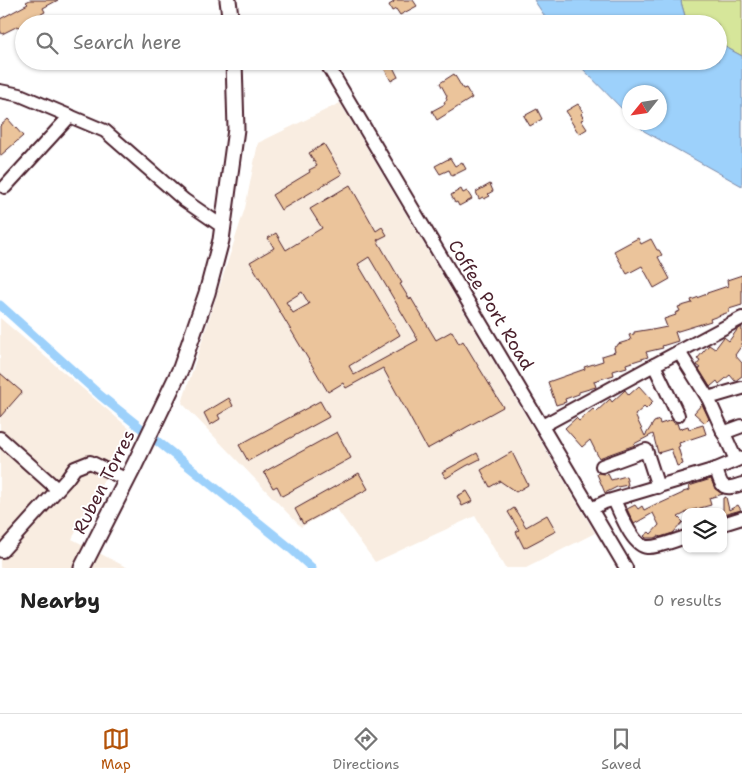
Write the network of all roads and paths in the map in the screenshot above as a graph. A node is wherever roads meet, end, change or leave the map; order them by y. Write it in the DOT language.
graph roads {
  1 [pos="228,0"];
  2 [pos="230,15"];
  3 [pos="234,70"];
  4 [pos="330,70"];
  5 [pos="0,91"];
  6 [pos="70,116"];
  7 [pos="5,187"];
  8 [pos="223,227"];
  9 [pos="742,318"];
  10 [pos="679,352"];
  11 [pos="654,365"];
  12 [pos="742,388"];
  13 [pos="708,398"];
  14 [pos="678,415"];
  15 [pos="542,426"];
  16 [pos="742,426"];
  17 [pos="723,433"];
  18 [pos="0,438"];
  19 [pos="739,459"];
  20 [pos="602,466"];
  21 [pos="716,469"];
  22 [pos="126,480"];
  23 [pos="742,484"];
  24 [pos="658,487"];
  25 [pos="57,489"];
  26 [pos="614,500"];
  27 [pos="591,509"];
  28 [pos="742,518"];
  29 [pos="727,523"];
  30 [pos="682,538"];
  31 [pos="2,551"];
  32 [pos="82,568"];
  33 [pos="626,568"];
  1 -- 2 [label="main road"];
  3 -- 8 [label="main road, Ruben Torres"];
  4 -- 15 [label="street, Coffee Port Road"];
  5 -- 6 [label="street"];
  6 -- 7 [label="street"];
  6 -- 8 [label="street"];
  8 -- 22 [label="main road, Ruben Torres"];
  9 -- 10 [label="street"];
  10 -- 11 [label="street"];
  10 -- 13 [label="street"];
  11 -- 14 [label="street"];
  11 -- 15 [label="street"];
  12 -- 13 [label="street"];
  13 -- 17 [label="street"];
  15 -- 27 [label="street, Coffee Port Road"];
  16 -- 17 [label="street"];
  17 -- 19 [label="street"];
  18 -- 25 [label="street"];
  19 -- 21 [label="street"];
  20 -- 24 [label="street"];
  21 -- 23 [label="street"];
  21 -- 24 [label="street"];
  22 -- 25 [label="street"];
  22 -- 32 [label="main road, Ruben Torres"];
  24 -- 26 [label="street"];
  25 -- 31 [label="street"];
  26 -- 27 [label="street"];
  26 -- 30 [label="street"];
  27 -- 33 [label="street, Coffee Port Road"];
  28 -- 29 [label="street"];
}
